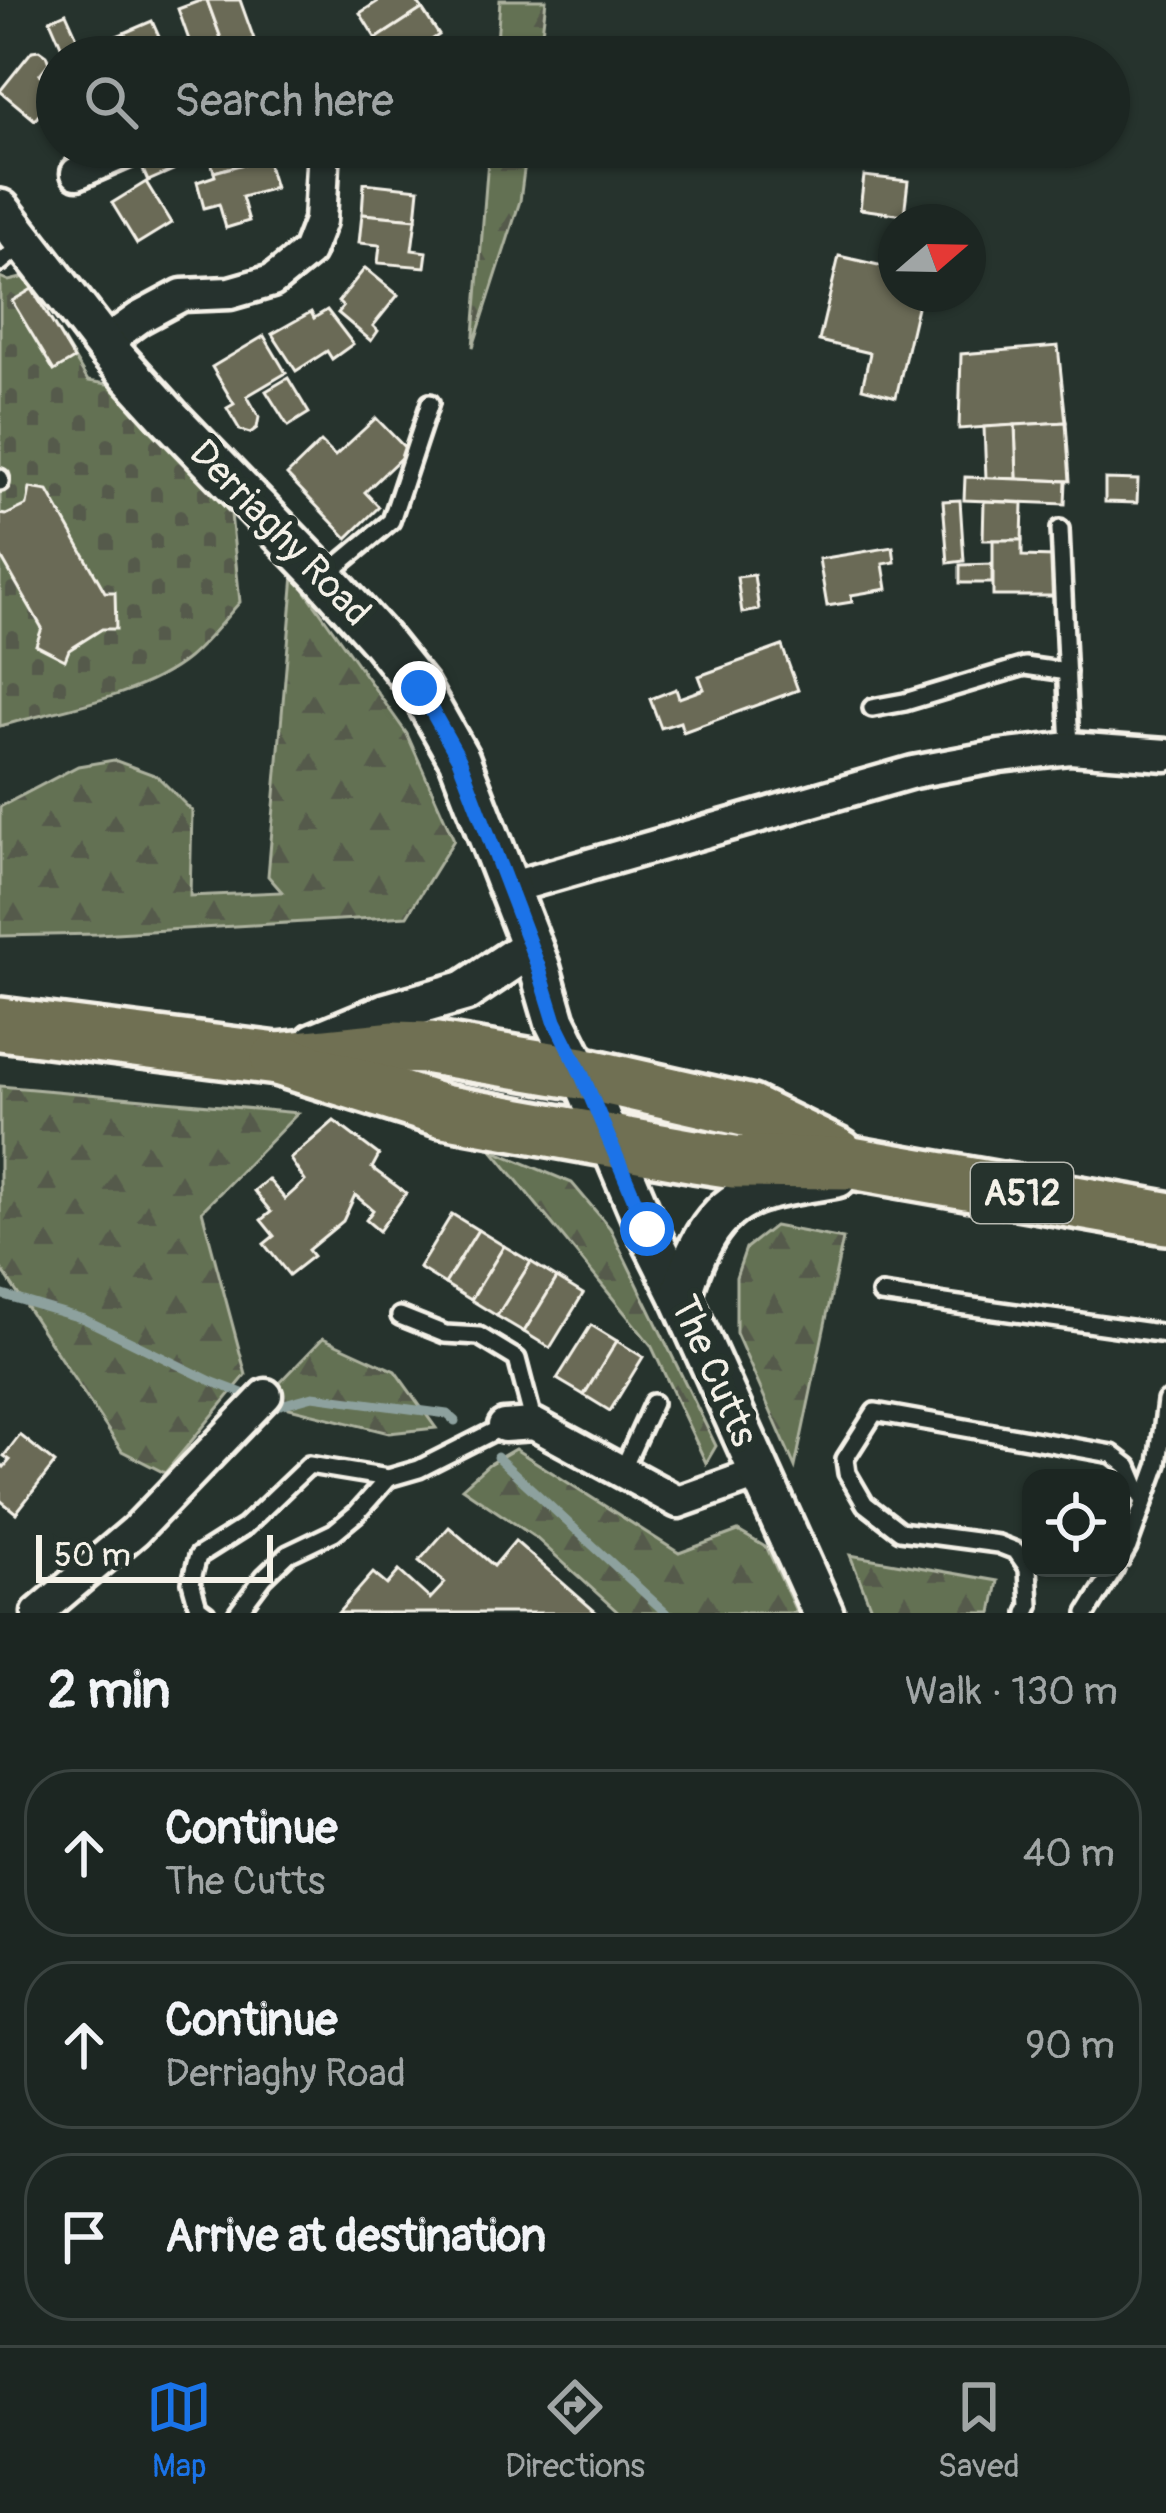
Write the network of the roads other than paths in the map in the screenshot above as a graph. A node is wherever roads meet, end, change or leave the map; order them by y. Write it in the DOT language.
graph roads {
  1 [pos="323,168"];
  2 [pos="0,210"];
  3 [pos="12,253"];
  4 [pos="103,344"];
  5 [pos="430,403"];
  6 [pos="1060,529"];
  7 [pos="324,577"];
  8 [pos="1066,672"];
  9 [pos="872,708"];
  10 [pos="1070,748"];
  11 [pos="1166,754"];
  12 [pos="509,888"];
  13 [pos="531,947"];
  14 [pos="0,1024"];
  15 [pos="277,1059"];
  16 [pos="594,1106"];
  17 [pos="866,1165"];
  18 [pos="1166,1218"];
  19 [pos="881,1294"];
  20 [pos="681,1297"];
  21 [pos="400,1316"];
  22 [pos="1166,1334"];
  23 [pos="1166,1400"];
  24 [pos="258,1402"];
  25 [pos="653,1403"];
  26 [pos="519,1425"];
  27 [pos="1130,1469"];
  28 [pos="1130,1469"];
  29 [pos="622,1471"];
  30 [pos="760,1472"];
  31 [pos="388,1478"];
  32 [pos="1143,1500"];
  33 [pos="1130,1535"];
  34 [pos="1022,1549"];
  35 [pos="1028,1577"];
  36 [pos="1109,1577"];
  37 [pos="38,1613"];
  38 [pos="206,1613"];
  39 [pos="237,1613"];
  40 [pos="823,1613"];
  41 [pos="1027,1613"];
  42 [pos="1087,1613"];
  1 -- 4 [label="street"];
  2 -- 3 [label="street, Derriaghy Road"];
  3 -- 4 [label="street, Derriaghy Road"];
  4 -- 7 [label="street, Derriaghy Road"];
  5 -- 7 [label="lane"];
  6 -- 8 [label="lane"];
  7 -- 12 [label="street, Derriaghy Road"];
  8 -- 9 [label="lane"];
  8 -- 10 [label="lane"];
  10 -- 11 [label="street"];
  10 -- 12 [label="street"];
  12 -- 13 [label="street, Derriaghy Road"];
  13 -- 15 [label="street"];
  13 -- 16 [label="street, Derriaghy Road"];
  14 -- 15 [label="highway, A512"];
  15 -- 16 [label="highway, A512"];
  15 -- 16 [label="highway, A512"];
  16 -- 17 [label="highway, A512"];
  16 -- 17 [label="highway, A512"];
  16 -- 20 [label="street, The Cutts"];
  17 -- 18 [label="highway, A512"];
  17 -- 20 [label="street"];
  19 -- 22 [label="lane"];
  20 -- 30 [label="street, The Cutts"];
  21 -- 26 [label="lane"];
  23 -- 32 [label="lane"];
  24 -- 37 [label="street"];
  25 -- 29 [label="lane"];
  26 -- 29 [label="street, The Cutts"];
  26 -- 31 [label="lane"];
  27 -- 34 [label="lane"];
  28 -- 32 [label="lane"];
  29 -- 30 [label="street, The Cutts"];
  30 -- 40 [label="street, The Cutts"];
  31 -- 38 [label="lane"];
  31 -- 39 [label="lane"];
  32 -- 33 [label="lane"];
  35 -- 41 [label="lane"];
  36 -- 42 [label="lane"];
}
